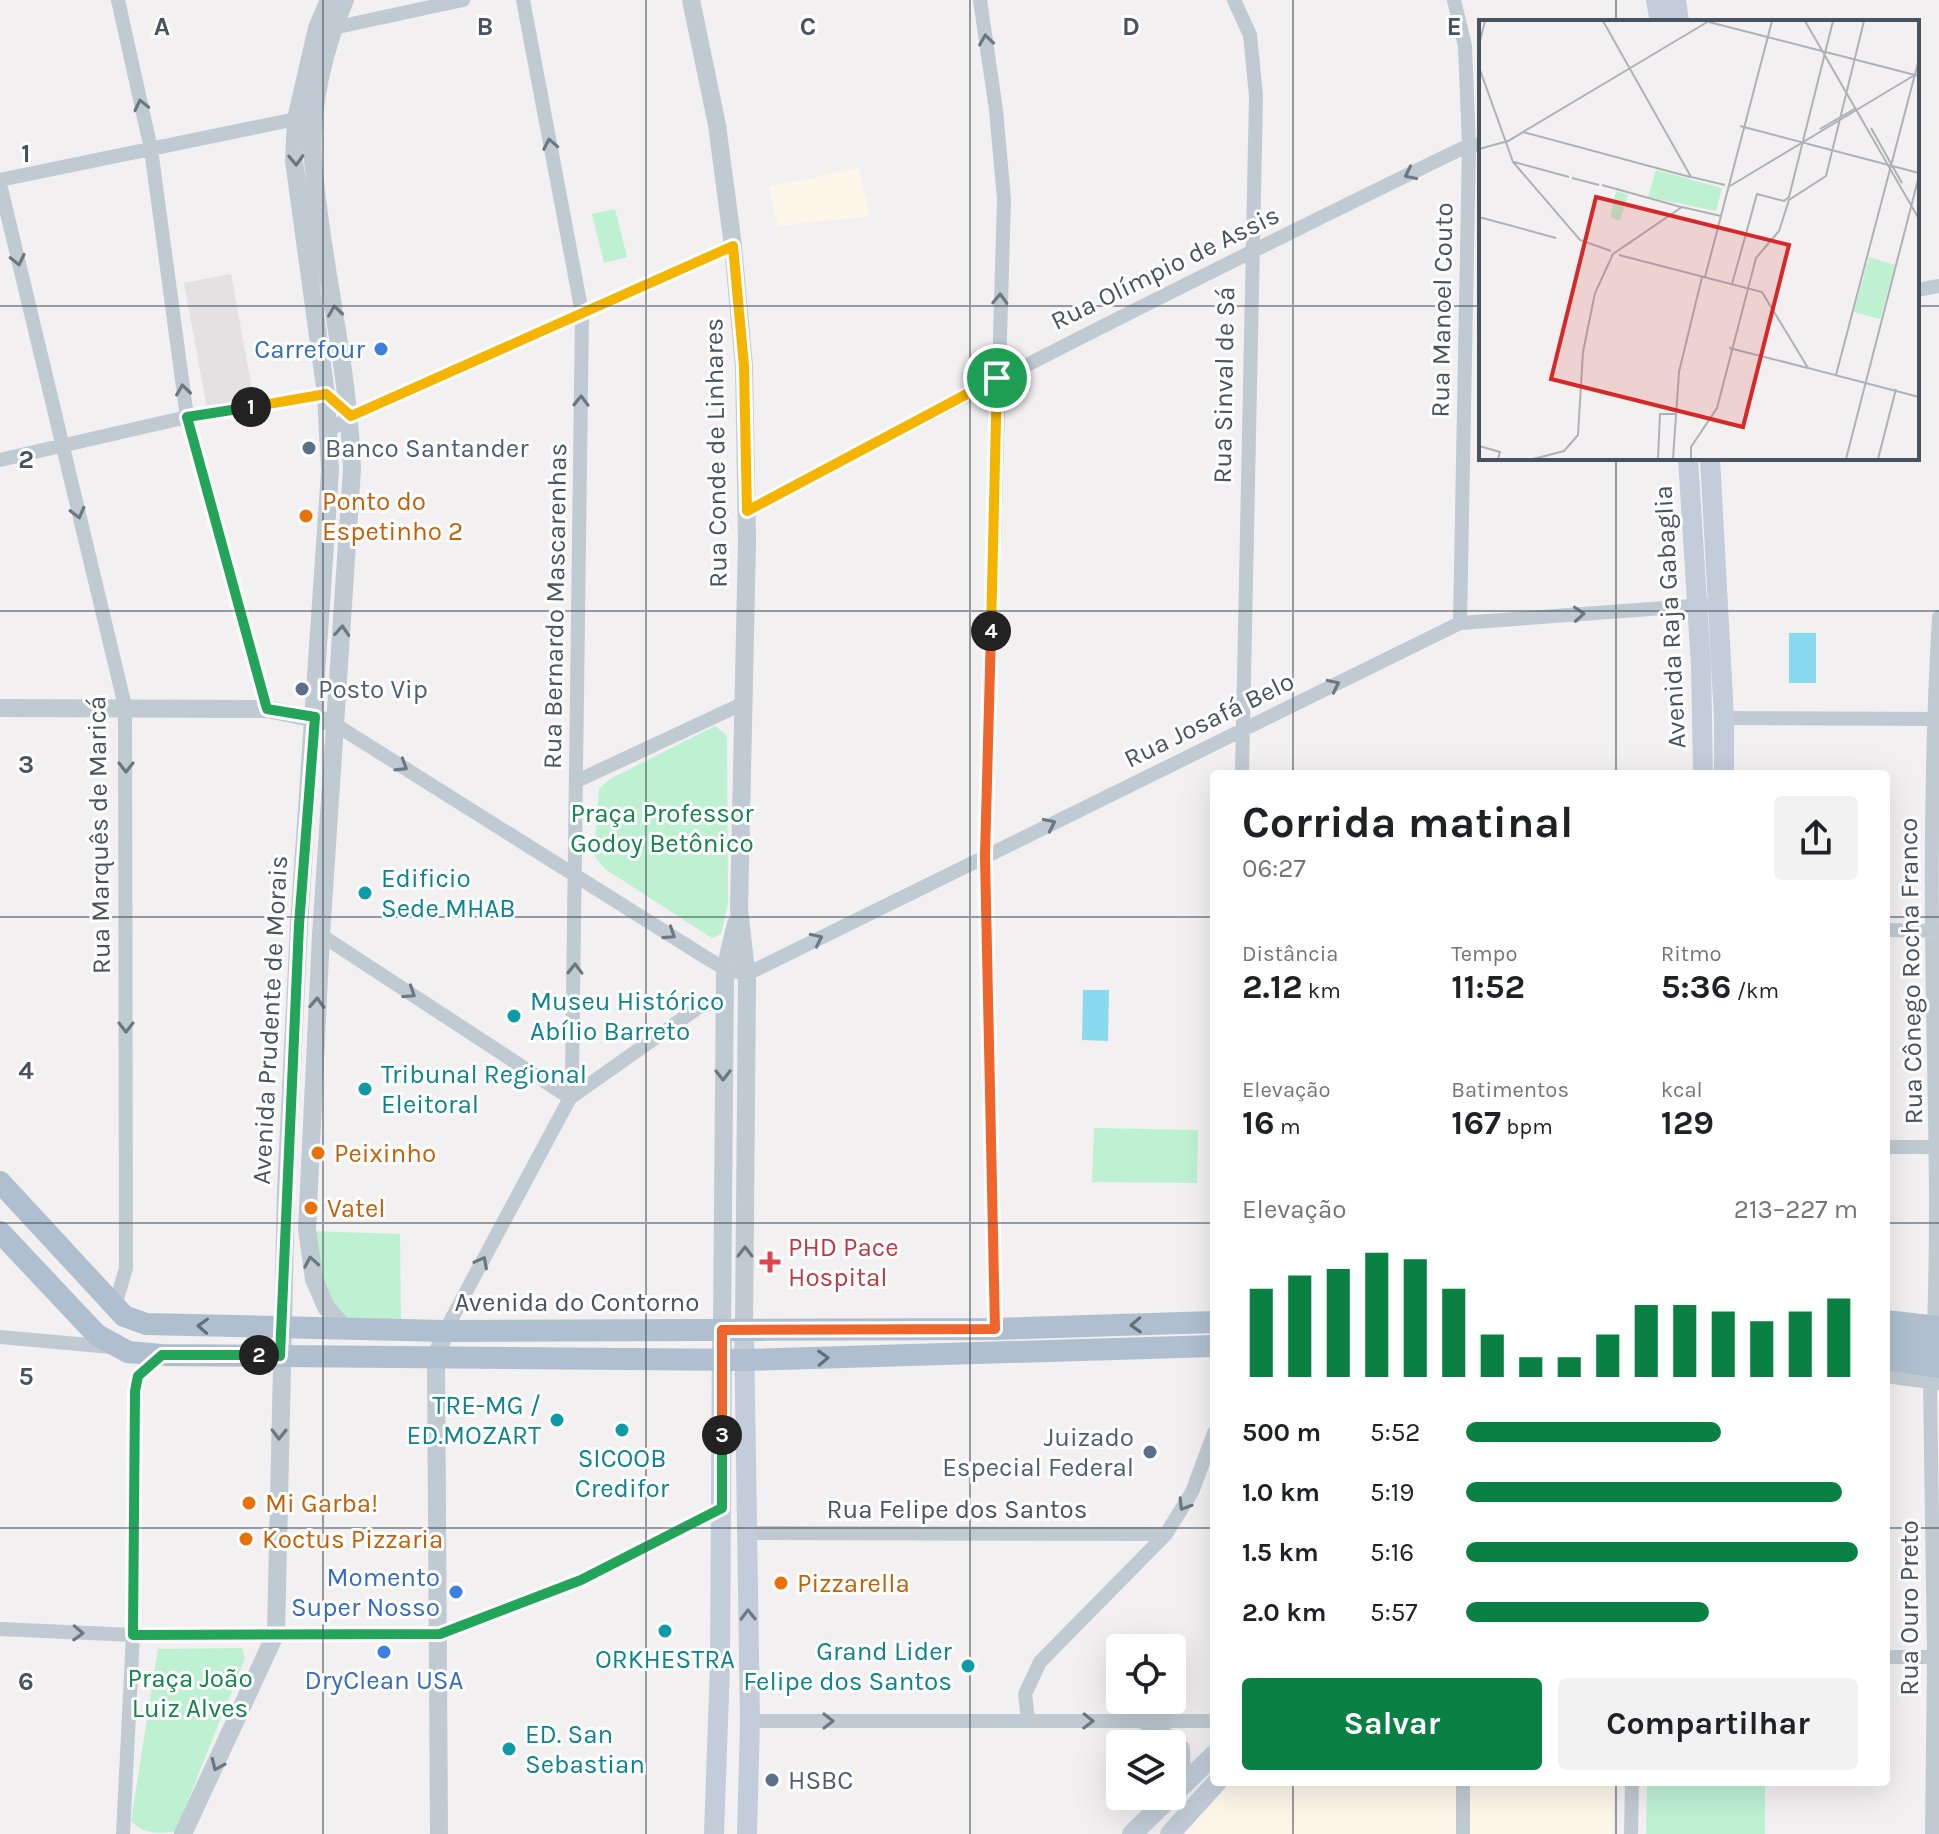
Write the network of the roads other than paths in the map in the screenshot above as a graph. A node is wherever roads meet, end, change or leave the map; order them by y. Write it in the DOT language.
graph roads {
  1 [pos="118,0"];
  2 [pos="329,0"];
  3 [pos="345,0"];
  4 [pos="463,0"];
  5 [pos="523,0"];
  6 [pos="691,0"];
  7 [pos="980,0"];
  8 [pos="1234,0"];
  9 [pos="1454,0"];
  10 [pos="1656,0"];
  11 [pos="1676,0"];
  12 [pos="1660,20"];
  13 [pos="1679,20"];
  14 [pos="333,28"];
  15 [pos="296,119"];
  16 [pos="1475,145"];
  17 [pos="151,149"];
  18 [pos="0,182"];
  19 [pos="733,246"];
  20 [pos="1251,251"];
  21 [pos="1939,286"];
  22 [pos="1919,290"];
  23 [pos="582,313"];
  24 [pos="997,378"];
  25 [pos="326,394"];
  26 [pos="351,416"];
  27 [pos="187,417"];
  28 [pos="330,430"];
  29 [pos="62,446"];
  30 [pos="0,460"];
  31 [pos="1688,460"];
  32 [pos="1710,460"];
  33 [pos="747,511"];
  34 [pos="1707,604"];
  35 [pos="1939,617"];
  36 [pos="1460,623"];
  37 [pos="1701,666"];
  38 [pos="744,703"];
  39 [pos="125,706"];
  40 [pos="0,708"];
  41 [pos="267,709"];
  42 [pos="315,717"];
  43 [pos="1724,718"];
  44 [pos="1936,719"];
  45 [pos="336,725"];
  46 [pos="1242,731"];
  47 [pos="1242,770"];
  48 [pos="1703,770"];
  49 [pos="1724,770"];
  50 [pos="577,781"];
  51 [pos="985,856"];
  52 [pos="577,874"];
  53 [pos="739,909"];
  54 [pos="1890,930"];
  55 [pos="1935,931"];
  56 [pos="321,935"];
  57 [pos="725,969"];
  58 [pos="747,974"];
  59 [pos="724,1006"];
  60 [pos="570,1098"];
  61 [pos="1890,1147"];
  62 [pos="1938,1147"];
  63 [pos="0,1182"];
  64 [pos="0,1232"];
  65 [pos="115,1306"];
  66 [pos="1210,1322"];
  67 [pos="1890,1322"];
  68 [pos="995,1329"];
  69 [pos="281,1330"];
  70 [pos="346,1330"];
  71 [pos="733,1330"];
  72 [pos="445,1331"];
  73 [pos="1938,1334"];
  74 [pos="0,1337"];
  75 [pos="1893,1339"];
  76 [pos="1210,1346"];
  77 [pos="120,1348"];
  78 [pos="162,1355"];
  79 [pos="280,1356"];
  80 [pos="436,1358"];
  81 [pos="1890,1359"];
  82 [pos="1939,1359"];
  83 [pos="734,1360"];
  84 [pos="1916,1362"];
  85 [pos="1890,1376"];
  86 [pos="1936,1377"];
  87 [pos="1210,1444"];
  88 [pos="722,1508"];
  89 [pos="747,1533"];
  90 [pos="1166,1534"];
  91 [pos="0,1629"];
  92 [pos="276,1633"];
  93 [pos="440,1634"];
  94 [pos="133,1635"];
  95 [pos="1890,1657"];
  96 [pos="1937,1657"];
  97 [pos="720,1666"];
  98 [pos="1028,1720"];
  99 [pos="750,1721"];
  100 [pos="1140,1721"];
  101 [pos="1210,1721"];
  102 [pos="1157,1730"];
  103 [pos="1210,1759"];
  104 [pos="1186,1783"];
  105 [pos="1213,1786"];
  106 [pos="1463,1786"];
  107 [pos="1632,1786"];
  108 [pos="1157,1810"];
  109 [pos="122,1833"];
  110 [pos="183,1834"];
  111 [pos="439,1834"];
  112 [pos="714,1834"];
  113 [pos="747,1834"];
  114 [pos="1132,1834"];
  115 [pos="1170,1834"];
  116 [pos="1463,1834"];
  117 [pos="1631,1834"];
  118 [pos="1932,1834"];
  17 -- 1 [label="street, one-way"];
  2 -- 15 [label="street, Avenida Prudente de Morais"];
  3 -- 14 [label="street, Avenida Prudente de Morais"];
  4 -- 14 [label="street"];
  23 -- 5 [label="street, Rua Bernardo Mascarenhas, one-way"];
  6 -- 19 [label="street, Rua Conde de Linhares"];
  24 -- 7 [label="street, one-way"];
  8 -- 20 [label="street, Rua Sinval de Sá"];
  9 -- 16 [label="street, Rua Manoel Couto"];
  10 -- 12 [label="main road"];
  11 -- 13 [label="main road"];
  26 -- 14 [label="street, Avenida Prudente de Morais, one-way"];
  15 -- 17 [label="street"];
  15 -- 25 [label="street, Avenida Prudente de Morais, one-way"];
  16 -- 20 [label="street, Rua Olímpio de Assis, one-way"];
  16 -- 36 [label="street, Rua Manoel Couto"];
  17 -- 18 [label="street"];
  27 -- 17 [label="street, one-way"];
  18 -- 29 [label="street, Rua Marquês de Maricá, one-way"];
  19 -- 23 [label="street"];
  19 -- 33 [label="street, Rua Conde de Linhares"];
  20 -- 24 [label="street, Rua Olímpio de Assis"];
  20 -- 46 [label="street, Rua Sinval de Sá"];
  21 -- 22 [label="street"];
  23 -- 26 [label="street"];
  50 -- 23 [label="street, Rua Bernardo Mascarenhas, one-way"];
  24 -- 33 [label="street, Rua Olímpio de Assis"];
  24 -- 51 [label="street"];
  25 -- 26 [label="street"];
  25 -- 27 [label="street"];
  25 -- 28 [label="street, Avenida Prudente de Morais"];
  26 -- 28 [label="street"];
  45 -- 26 [label="street, Avenida Prudente de Morais, one-way"];
  27 -- 29 [label="street"];
  27 -- 41 [label="street"];
  28 -- 42 [label="street, Avenida Prudente de Morais"];
  29 -- 30 [label="street"];
  29 -- 39 [label="street, Rua Marquês de Maricá, one-way"];
  31 -- 34 [label="main road, Avenida Raja Gabaglia"];
  32 -- 34 [label="main road, Avenida Raja Gabaglia"];
  33 -- 38 [label="street, Rua Conde de Linhares"];
  36 -- 34 [label="street, Rua Josafá Belo, one-way"];
  34 -- 37 [label="main road, Avenida Raja Gabaglia"];
  34 -- 43 [label="main road, Avenida Raja Gabaglia"];
  35 -- 44 [label="street, Rua Cônego Rocha Franco"];
  46 -- 36 [label="street, Rua Josafá Belo, one-way"];
  37 -- 43 [label="main road"];
  37 -- 48 [label="main road, Avenida Raja Gabaglia"];
  38 -- 50 [label="street"];
  38 -- 53 [label="street, Rua Conde de Linhares"];
  39 -- 40 [label="street"];
  39 -- 41 [label="street"];
  39 -- 65 [label="street, Rua Marquês de Maricá, one-way"];
  41 -- 42 [label="street"];
  42 -- 45 [label="street"];
  42 -- 69 [label="street, Avenida Prudente de Morais"];
  43 -- 44 [label="street"];
  43 -- 49 [label="main road, Avenida Raja Gabaglia"];
  44 -- 55 [label="street, Rua Cônego Rocha Franco"];
  45 -- 52 [label="street, one-way"];
  45 -- 56 [label="street, Avenida Prudente de Morais"];
  46 -- 47 [label="street, Rua Sinval de Sá"];
  51 -- 46 [label="street, Rua Josafá Belo, one-way"];
  50 -- 52 [label="street, Rua Bernardo Mascarenhas"];
  58 -- 51 [label="street, Rua Josafá Belo, one-way"];
  51 -- 68 [label="street"];
  52 -- 57 [label="street, one-way"];
  60 -- 52 [label="street, Rua Bernardo Mascarenhas, one-way"];
  53 -- 57 [label="street, Rua Conde de Linhares"];
  53 -- 58 [label="street, Rua Conde de Linhares"];
  54 -- 55 [label="street"];
  55 -- 62 [label="street, Rua Cônego Rocha Franco"];
  56 -- 60 [label="street, one-way"];
  70 -- 56 [label="street, Avenida Prudente de Morais, one-way"];
  57 -- 58 [label="street"];
  57 -- 59 [label="street, Rua Conde de Linhares"];
  71 -- 58 [label="street, Rua Conde de Linhares, one-way"];
  59 -- 60 [label="street"];
  59 -- 71 [label="street, Rua Conde de Linhares, one-way"];
  72 -- 60 [label="street, Rua Bernardo Mascarenhas, one-way"];
  61 -- 62 [label="street"];
  62 -- 73 [label="street, Rua Cônego Rocha Franco"];
  63 -- 65 [label="main road, Avenida do Contorno"];
  64 -- 77 [label="main road"];
  69 -- 65 [label="main road, Avenida do Contorno, one-way"];
  66 -- 68 [label="main road, Avenida do Contorno, one-way"];
  67 -- 73 [label="main road"];
  68 -- 71 [label="main road, Avenida do Contorno"];
  69 -- 70 [label="main road, Avenida do Contorno"];
  69 -- 79 [label="street, Avenida Prudente de Morais"];
  70 -- 72 [label="main road, Avenida do Contorno"];
  71 -- 72 [label="main road, Avenida do Contorno"];
  71 -- 83 [label="main road"];
  72 -- 80 [label="street"];
  73 -- 75 [label="main road"];
  74 -- 77 [label="street"];
  83 -- 76 [label="main road, one-way"];
  77 -- 78 [label="main road"];
  78 -- 79 [label="main road"];
  78 -- 94 [label="street"];
  79 -- 80 [label="main road"];
  79 -- 92 [label="street, Avenida Prudente de Morais, one-way"];
  80 -- 83 [label="main road"];
  80 -- 93 [label="street"];
  81 -- 84 [label="main road"];
  82 -- 84 [label="street"];
  83 -- 88 [label="main road"];
  83 -- 89 [label="main road"];
  84 -- 86 [label="main road"];
  85 -- 86 [label="street"];
  86 -- 96 [label="street, Rua Ouro Preto"];
  87 -- 90 [label="street, one-way"];
  88 -- 93 [label="street"];
  88 -- 97 [label="main road"];
  89 -- 90 [label="street, Rua Felipe dos Santos"];
  99 -- 89 [label="main road, one-way"];
  90 -- 98 [label="street"];
  91 -- 94 [label="street, one-way"];
  92 -- 93 [label="street"];
  92 -- 94 [label="street"];
  92 -- 110 [label="street, one-way"];
  93 -- 111 [label="street"];
  94 -- 109 [label="street"];
  95 -- 96 [label="street"];
  96 -- 118 [label="street, Rua Ouro Preto"];
  97 -- 99 [label="main road"];
  97 -- 112 [label="main road"];
  99 -- 98 [label="street, one-way"];
  98 -- 100 [label="street, one-way"];
  99 -- 113 [label="main road"];
  100 -- 101 [label="street"];
  100 -- 102 [label="street"];
  103 -- 104 [label="main road"];
  105 -- 115 [label="main road"];
  106 -- 116 [label="street"];
  107 -- 117 [label="street"];
  108 -- 114 [label="main road"];
}
